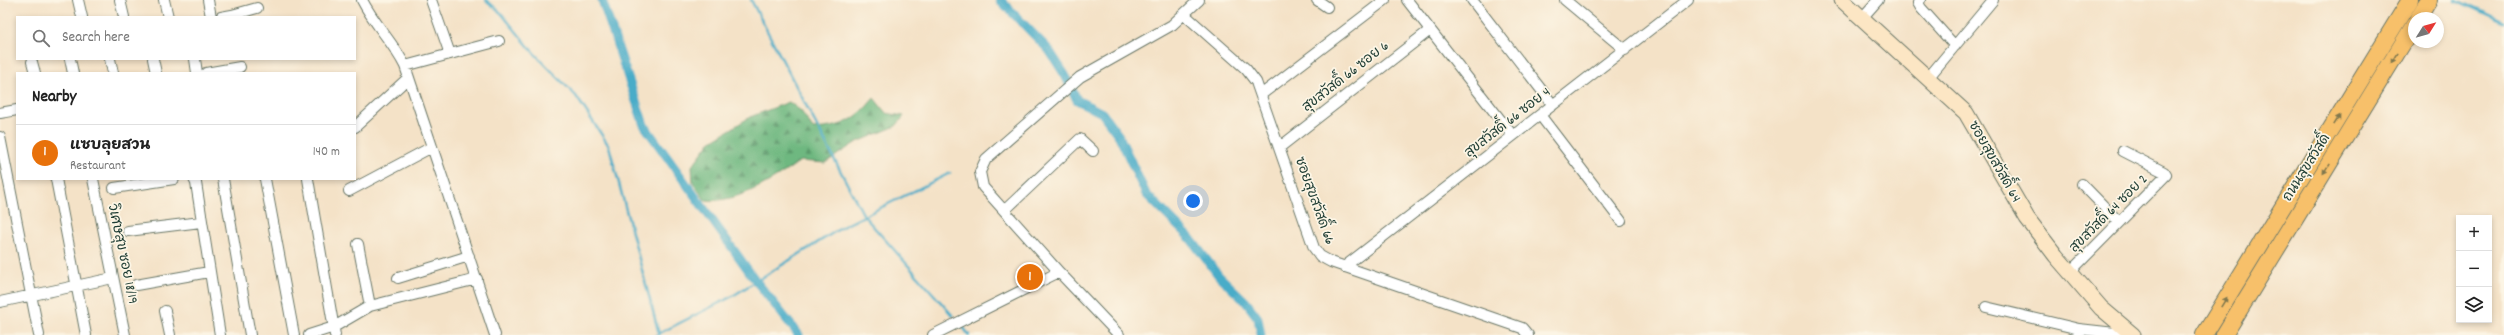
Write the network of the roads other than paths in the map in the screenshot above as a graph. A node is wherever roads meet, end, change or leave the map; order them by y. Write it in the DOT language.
graph roads {
  1 [pos="78,0"];
  2 [pos="120,0"];
  3 [pos="164,0"];
  4 [pos="208,0"];
  5 [pos="362,0"];
  6 [pos="431,0"];
  7 [pos="1200,0"];
  8 [pos="1317,0"];
  9 [pos="1385,0"];
  10 [pos="1407,0"];
  11 [pos="1472,0"];
  12 [pos="1565,0"];
  13 [pos="1688,0"];
  14 [pos="1842,0"];
  15 [pos="1878,0"];
  16 [pos="1920,0"];
  17 [pos="1993,0"];
  18 [pos="2410,0"];
  19 [pos="2429,0"];
  20 [pos="1327,7"];
  21 [pos="257,8"];
  22 [pos="2422,12"];
  23 [pos="1185,15"];
  24 [pos="82,16"];
  25 [pos="124,16"];
  26 [pos="168,16"];
  27 [pos="211,16"];
  28 [pos="232,16"];
  29 [pos="1862,18"];
  30 [pos="1430,30"];
  31 [pos="2408,35"];
  32 [pos="499,41"];
  33 [pos="1955,46"];
  34 [pos="1625,50"];
  35 [pos="450,54"];
  36 [pos="70,60"];
  37 [pos="110,60"];
  38 [pos="153,60"];
  39 [pos="195,60"];
  40 [pos="32,62"];
  41 [pos="241,66"];
  42 [pos="405,66"];
  43 [pos="35,72"];
  44 [pos="73,72"];
  45 [pos="113,72"];
  46 [pos="156,72"];
  47 [pos="198,72"];
  48 [pos="211,72"];
  49 [pos="1928,78"];
  50 [pos="407,79"];
  51 [pos="1262,94"];
  52 [pos="1553,105"];
  53 [pos="16,110"];
  54 [pos="0,113"];
  55 [pos="1540,115"];
  56 [pos="356,126"];
  57 [pos="0,136"];
  58 [pos="1513,136"];
  59 [pos="1280,147"];
  60 [pos="430,148"];
  61 [pos="2123,151"];
  62 [pos="1093,152"];
  63 [pos="56,180"];
  64 [pos="93,180"];
  65 [pos="167,180"];
  66 [pos="194,180"];
  67 [pos="223,180"];
  68 [pos="265,180"];
  69 [pos="308,180"];
  70 [pos="2082,184"];
  71 [pos="114,188"];
  72 [pos="349,191"];
  73 [pos="1004,210"];
  74 [pos="1621,221"];
  75 [pos="201,222"];
  76 [pos="2119,222"];
  77 [pos="128,231"];
  78 [pos="358,244"];
  79 [pos="469,256"];
  80 [pos="1344,267"];
  81 [pos="209,272"];
  82 [pos="1059,272"];
  83 [pos="2070,272"];
  84 [pos="113,278"];
  85 [pos="398,278"];
  86 [pos="477,279"];
  87 [pos="76,285"];
  88 [pos="136,285"];
  89 [pos="30,295"];
  90 [pos="0,302"];
  91 [pos="370,306"];
  92 [pos="1986,306"];
  93 [pos="165,311"];
  94 [pos="334,331"];
  95 [pos="2078,332"];
  96 [pos="39,335"];
  97 [pos="86,335"];
  98 [pos="125,335"];
  99 [pos="170,335"];
  100 [pos="220,335"];
  101 [pos="250,335"];
  102 [pos="294,335"];
  103 [pos="309,335"];
  104 [pos="494,335"];
  105 [pos="933,335"];
  106 [pos="1119,335"];
  107 [pos="1528,335"];
  108 [pos="2133,335"];
  109 [pos="2204,335"];
  110 [pos="2224,335"];
  1 -- 24 [label="street"];
  2 -- 25 [label="street"];
  3 -- 26 [label="street"];
  4 -- 27 [label="street"];
  5 -- 42 [label="street"];
  6 -- 35 [label="street"];
  7 -- 23 [label="street"];
  8 -- 20 [label="street"];
  9 -- 51 [label="street"];
  10 -- 30 [label="street"];
  11 -- 52 [label="street"];
  12 -- 34 [label="street"];
  13 -- 34 [label="street, สุขสวัสดิ์ 66 ซอย 4"];
  14 -- 29 [label="street, ซอยสุขสวัสดิ์ 64"];
  15 -- 29 [label="street"];
  16 -- 33 [label="street"];
  17 -- 33 [label="street"];
  109 -- 18 [label="main road, ถนนสุขสวัสดิ์, one-way"];
  19 -- 22 [label="main road"];
  21 -- 28 [label="street"];
  23 -- 51 [label="street, ซอยสุขสวัสดิ์ 66"];
  23 -- 73 [label="street"];
  29 -- 49 [label="street, ซอยสุขสวัสดิ์ 64"];
  30 -- 58 [label="street"];
  30 -- 59 [label="street, สุขสวัสดิ์ 66 ซอย 6"];
  31 -- 110 [label="main road, ถนนสุขสวัสดิ์, one-way"];
  32 -- 35 [label="street"];
  33 -- 49 [label="street"];
  34 -- 52 [label="street, สุขสวัสดิ์ 66 ซอย 4"];
  35 -- 42 [label="street"];
  36 -- 44 [label="street"];
  37 -- 45 [label="street"];
  38 -- 46 [label="street"];
  39 -- 47 [label="street"];
  40 -- 43 [label="street"];
  41 -- 48 [label="street"];
  42 -- 50 [label="street"];
  49 -- 83 [label="street, ซอยสุขสวัสดิ์ 64"];
  50 -- 56 [label="street"];
  50 -- 60 [label="street"];
  51 -- 59 [label="street, ซอยสุขสวัสดิ์ 66"];
  52 -- 55 [label="street, สุขสวัสดิ์ 66 ซอย 4"];
  53 -- 54 [label="street"];
  55 -- 58 [label="street, สุขสวัสดิ์ 66 ซอย 4"];
  55 -- 74 [label="street"];
  57 -- 89 [label="street"];
  58 -- 80 [label="street, สุขสวัสดิ์ 66 ซอย 4"];
  59 -- 80 [label="street, ซอยสุขสวัสดิ์ 66"];
  60 -- 72 [label="street"];
  60 -- 79 [label="street"];
  61 -- 76 [label="street, สุขสวัสดิ์ 64 ซอย 2"];
  62 -- 73 [label="street"];
  63 -- 87 [label="street"];
  64 -- 84 [label="street, วิเศษสุข ซอย 18/19"];
  65 -- 71 [label="street"];
  66 -- 75 [label="street"];
  67 -- 101 [label="street"];
  68 -- 102 [label="street"];
  69 -- 94 [label="street"];
  70 -- 76 [label="street"];
  73 -- 82 [label="street"];
  75 -- 77 [label="street"];
  75 -- 81 [label="street"];
  76 -- 83 [label="street, สุขสวัสดิ์ 64 ซอย 2"];
  78 -- 91 [label="street"];
  79 -- 85 [label="street"];
  79 -- 86 [label="street"];
  80 -- 107 [label="street, ซอยสุขสวัสดิ์ 66"];
  81 -- 88 [label="street"];
  81 -- 100 [label="street"];
  82 -- 105 [label="street"];
  82 -- 106 [label="street"];
  83 -- 108 [label="street, ซอยสุขสวัสดิ์ 64"];
  84 -- 87 [label="street"];
  84 -- 98 [label="street, วิเศษสุข ซอย 18/19"];
  86 -- 91 [label="street"];
  86 -- 104 [label="street"];
  87 -- 89 [label="street"];
  87 -- 97 [label="street"];
  89 -- 90 [label="street"];
  89 -- 96 [label="street"];
  91 -- 94 [label="street"];
  92 -- 95 [label="street"];
  93 -- 99 [label="street"];
  94 -- 103 [label="street"];
  95 -- 108 [label="street"];
}
